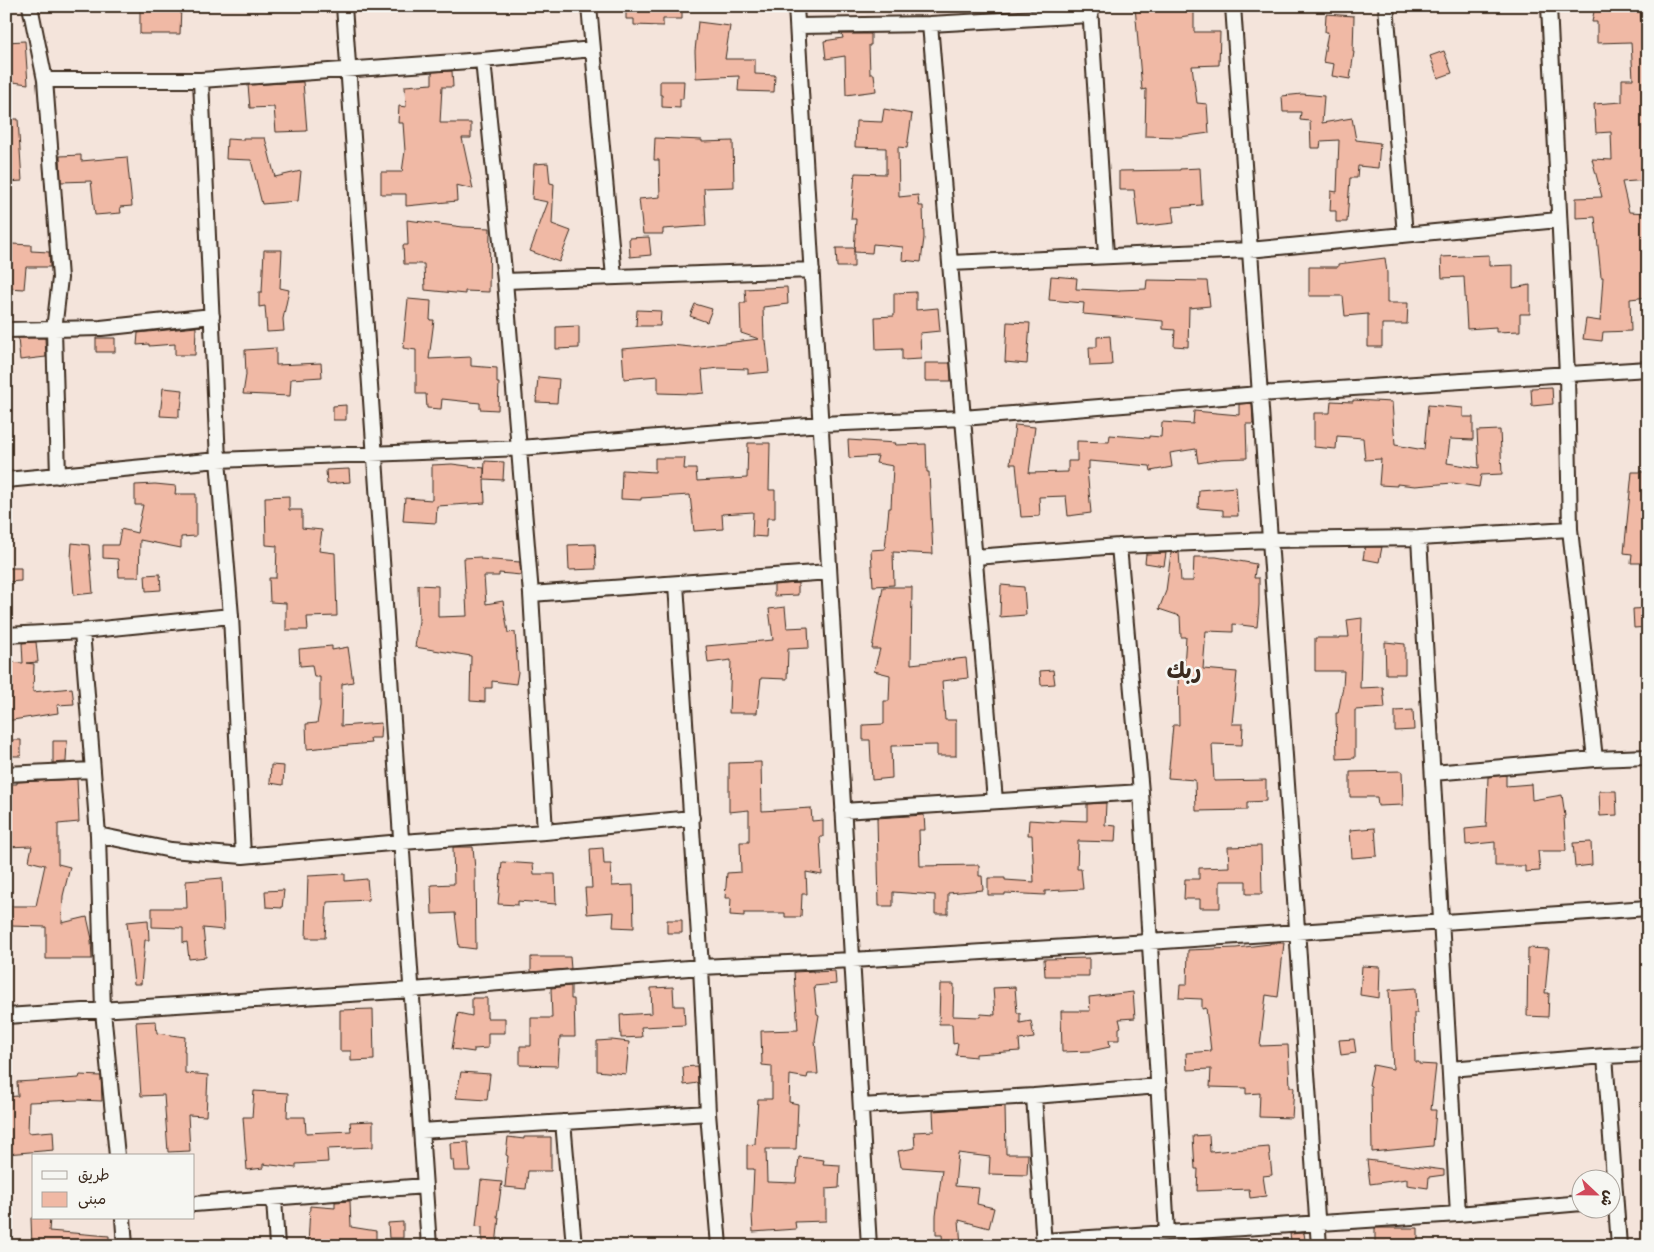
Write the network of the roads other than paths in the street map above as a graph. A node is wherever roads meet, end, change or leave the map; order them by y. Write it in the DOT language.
graph roads {
  1 [pos="30,6"];
  2 [pos="344,6"];
  3 [pos="589,6"];
  4 [pos="796,6"];
  5 [pos="1233,6"];
  6 [pos="1386,6"];
  7 [pos="1548,6"];
  8 [pos="1090,11"];
  9 [pos="930,24"];
  10 [pos="798,26"];
  11 [pos="592,48"];
  12 [pos="483,60"];
  13 [pos="348,71"];
  14 [pos="45,80"];
  15 [pos="201,80"];
  16 [pos="1558,220"];
  17 [pos="1405,235"];
  18 [pos="1250,250"];
  19 [pos="1106,255"];
  20 [pos="950,263"];
  21 [pos="812,270"];
  22 [pos="614,277"];
  23 [pos="505,281"];
  24 [pos="212,316"];
  25 [pos="6,330"];
  26 [pos="54,330"];
  27 [pos="1648,368"];
  28 [pos="1567,375"];
  29 [pos="1259,394"];
  30 [pos="963,418"];
  31 [pos="821,424"];
  32 [pos="520,448"];
  33 [pos="375,455"];
  34 [pos="218,460"];
  35 [pos="58,476"];
  36 [pos="6,480"];
  37 [pos="1570,529"];
  38 [pos="1419,538"];
  39 [pos="1270,540"];
  40 [pos="1119,546"];
  41 [pos="975,557"];
  42 [pos="829,572"];
  43 [pos="676,584"];
  44 [pos="531,594"];
  45 [pos="232,616"];
  46 [pos="82,631"];
  47 [pos="6,635"];
  48 [pos="1648,757"];
  49 [pos="1595,760"];
  50 [pos="93,770"];
  51 [pos="6,774"];
  52 [pos="1433,774"];
  53 [pos="1141,792"];
  54 [pos="995,801"];
  55 [pos="843,811"];
  56 [pos="692,818"];
  57 [pos="545,832"];
  58 [pos="98,835"];
  59 [pos="402,842"];
  60 [pos="243,856"];
  61 [pos="1648,908"];
  62 [pos="1442,922"];
  63 [pos="1297,932"];
  64 [pos="1149,942"];
  65 [pos="852,960"];
  66 [pos="701,967"];
  67 [pos="412,990"];
  68 [pos="103,1011"];
  69 [pos="6,1016"];
  70 [pos="1648,1054"];
  71 [pos="1605,1056"];
  72 [pos="1450,1069"];
  73 [pos="1158,1086"];
  74 [pos="1034,1096"];
  75 [pos="861,1106"];
  76 [pos="708,1113"];
  77 [pos="563,1122"];
  78 [pos="421,1131"];
  79 [pos="117,1154"];
  80 [pos="1611,1170"];
  81 [pos="425,1186"];
  82 [pos="274,1199"];
  83 [pos="195,1204"];
  84 [pos="1572,1204"];
  85 [pos="1458,1214"];
  86 [pos="123,1220"];
  87 [pos="1616,1220"];
  88 [pos="1317,1223"];
  89 [pos="1167,1233"];
  90 [pos="1044,1243"];
  91 [pos="125,1246"];
  92 [pos="277,1246"];
  93 [pos="429,1246"];
  94 [pos="574,1246"];
  95 [pos="719,1246"];
  96 [pos="869,1246"];
  97 [pos="1319,1246"];
  98 [pos="1619,1246"];
  1 -- 14 [label="street"];
  2 -- 13 [label="street"];
  3 -- 11 [label="street"];
  4 -- 10 [label="street"];
  5 -- 18 [label="street"];
  6 -- 17 [label="street"];
  7 -- 16 [label="street"];
  8 -- 9 [label="street"];
  8 -- 19 [label="street"];
  9 -- 10 [label="street"];
  9 -- 20 [label="street"];
  10 -- 21 [label="street"];
  11 -- 12 [label="street"];
  11 -- 22 [label="street"];
  12 -- 13 [label="street"];
  12 -- 23 [label="street"];
  13 -- 15 [label="street"];
  13 -- 33 [label="street"];
  14 -- 15 [label="street"];
  14 -- 26 [label="street"];
  15 -- 24 [label="street"];
  16 -- 17 [label="street"];
  16 -- 28 [label="street"];
  17 -- 18 [label="street"];
  18 -- 19 [label="street"];
  18 -- 29 [label="street"];
  19 -- 20 [label="street"];
  20 -- 30 [label="street"];
  21 -- 22 [label="street"];
  21 -- 31 [label="street"];
  22 -- 23 [label="street"];
  23 -- 32 [label="street"];
  24 -- 26 [label="street"];
  24 -- 34 [label="street"];
  25 -- 26 [label="street"];
  26 -- 35 [label="street"];
  27 -- 28 [label="street"];
  28 -- 29 [label="street"];
  28 -- 37 [label="street"];
  29 -- 30 [label="street"];
  29 -- 39 [label="street"];
  30 -- 31 [label="street"];
  30 -- 41 [label="street"];
  31 -- 32 [label="street"];
  31 -- 42 [label="street"];
  32 -- 33 [label="street"];
  32 -- 44 [label="street"];
  33 -- 34 [label="street"];
  33 -- 59 [label="street"];
  34 -- 35 [label="street"];
  34 -- 45 [label="street"];
  35 -- 36 [label="street"];
  37 -- 38 [label="street"];
  37 -- 49 [label="street"];
  38 -- 39 [label="street"];
  38 -- 52 [label="street"];
  39 -- 40 [label="street"];
  39 -- 63 [label="street"];
  40 -- 41 [label="street"];
  40 -- 53 [label="street"];
  41 -- 54 [label="street"];
  42 -- 43 [label="street"];
  42 -- 55 [label="street"];
  43 -- 44 [label="street"];
  43 -- 56 [label="street"];
  44 -- 57 [label="street"];
  45 -- 46 [label="street"];
  45 -- 60 [label="street"];
  46 -- 47 [label="street"];
  46 -- 50 [label="street"];
  48 -- 49 [label="street"];
  49 -- 52 [label="street"];
  50 -- 51 [label="street"];
  50 -- 58 [label="street"];
  52 -- 62 [label="street"];
  53 -- 54 [label="street"];
  53 -- 64 [label="street"];
  54 -- 55 [label="street"];
  55 -- 65 [label="street"];
  56 -- 57 [label="street"];
  56 -- 66 [label="street"];
  57 -- 59 [label="street"];
  58 -- 60 [label="street"];
  58 -- 68 [label="street"];
  59 -- 60 [label="street"];
  59 -- 67 [label="street"];
  61 -- 62 [label="street"];
  62 -- 63 [label="street"];
  62 -- 72 [label="street"];
  63 -- 64 [label="street"];
  63 -- 88 [label="street"];
  64 -- 65 [label="street"];
  64 -- 73 [label="street"];
  65 -- 66 [label="street"];
  65 -- 75 [label="street"];
  66 -- 67 [label="street"];
  66 -- 76 [label="street"];
  67 -- 68 [label="street"];
  67 -- 78 [label="street"];
  68 -- 69 [label="street"];
  68 -- 79 [label="street"];
  70 -- 71 [label="street"];
  71 -- 72 [label="street"];
  71 -- 80 [label="street"];
  72 -- 85 [label="street"];
  73 -- 74 [label="street"];
  73 -- 89 [label="street"];
  74 -- 75 [label="street"];
  74 -- 90 [label="street"];
  75 -- 96 [label="street"];
  76 -- 77 [label="street"];
  76 -- 95 [label="street"];
  77 -- 78 [label="street"];
  77 -- 94 [label="street"];
  78 -- 81 [label="street"];
  81 -- 82 [label="street"];
  81 -- 93 [label="street"];
  82 -- 83 [label="street"];
  82 -- 92 [label="street"];
  84 -- 85 [label="street"];
  85 -- 88 [label="street"];
  86 -- 91 [label="street"];
  87 -- 98 [label="street"];
  88 -- 89 [label="street"];
  88 -- 97 [label="street"];
  89 -- 90 [label="street"];
}
